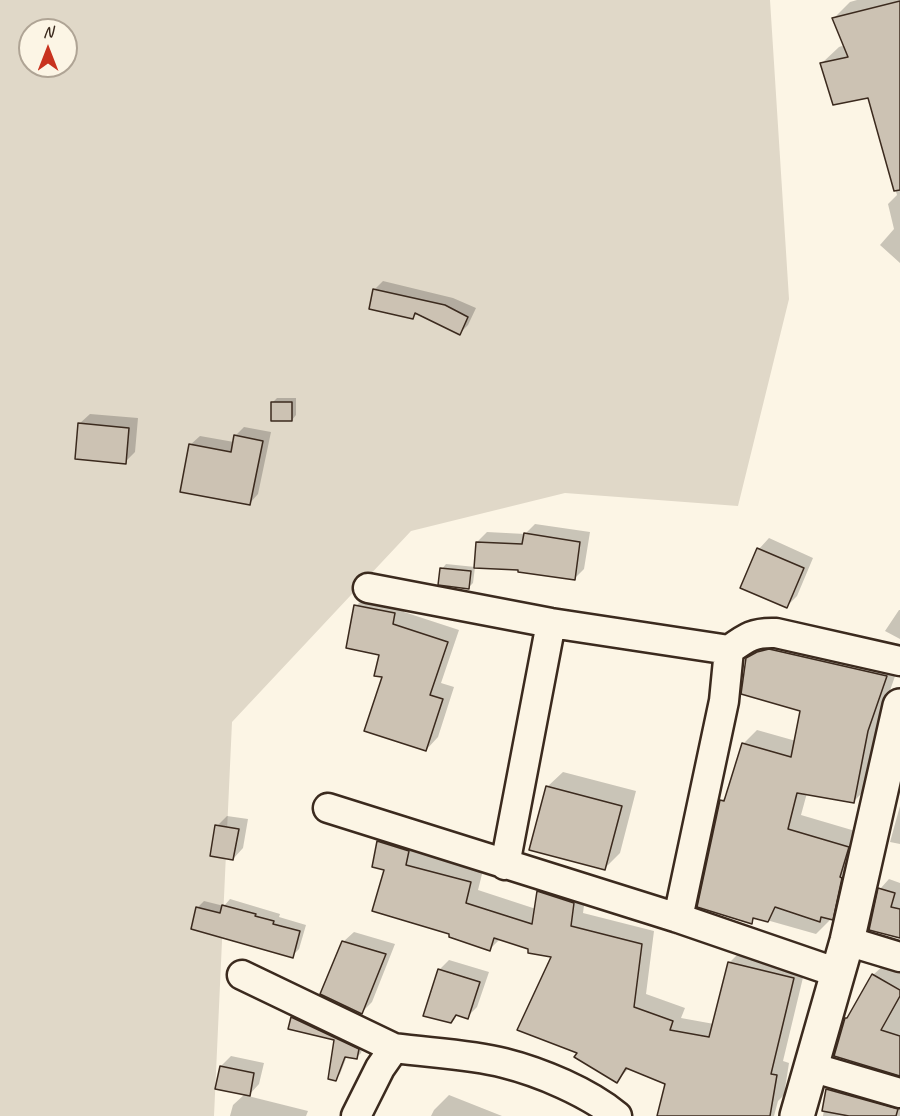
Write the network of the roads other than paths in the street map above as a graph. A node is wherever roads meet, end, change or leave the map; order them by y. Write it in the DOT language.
graph roads {
  1 [pos="368,588"];
  2 [pos="551,623"];
  3 [pos="729,650"];
  4 [pos="900,661"];
  5 [pos="900,706"];
  6 [pos="328,808"];
  7 [pos="505,865"];
  8 [pos="678,918"];
  9 [pos="847,942"];
  10 [pos="900,957"];
  11 [pos="838,973"];
  12 [pos="242,975"];
  13 [pos="394,1048"];
  14 [pos="811,1067"];
  15 [pos="900,1093"];
  16 [pos="356,1116"];
  17 [pos="616,1116"];
  18 [pos="797,1116"];
  1 -- 2 [label="street"];
  2 -- 3 [label="street"];
  2 -- 7 [label="street"];
  3 -- 4 [label="street"];
  3 -- 8 [label="street"];
  5 -- 9 [label="street"];
  6 -- 7 [label="street"];
  7 -- 8 [label="street"];
  8 -- 11 [label="street"];
  9 -- 10 [label="street"];
  9 -- 11 [label="street"];
  11 -- 14 [label="street"];
  12 -- 13 [label="street"];
  13 -- 16 [label="street"];
  13 -- 17 [label="street"];
  14 -- 15 [label="street"];
  14 -- 18 [label="street"];
}
